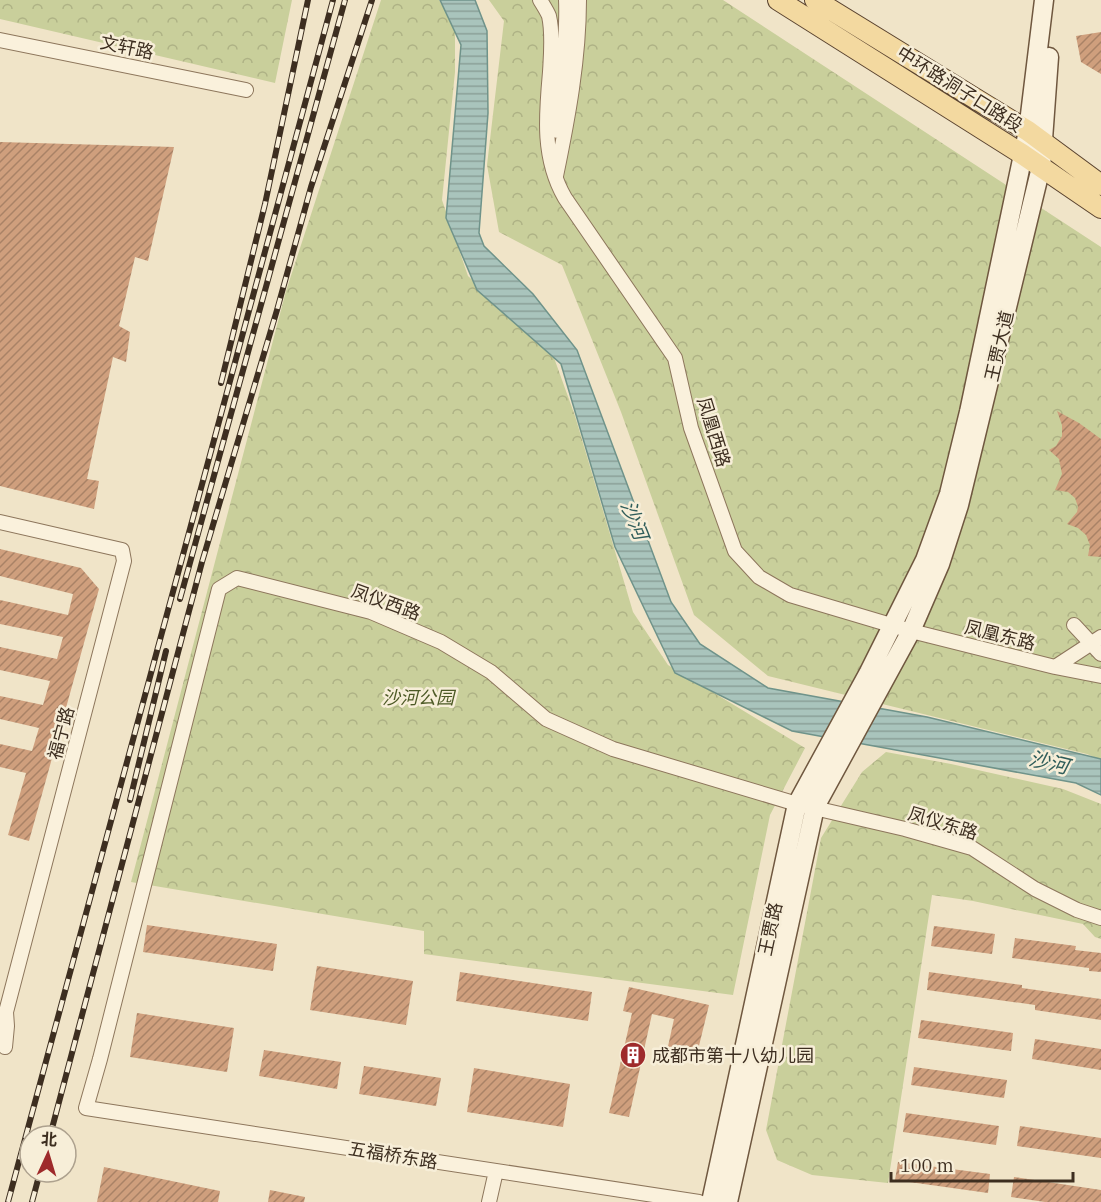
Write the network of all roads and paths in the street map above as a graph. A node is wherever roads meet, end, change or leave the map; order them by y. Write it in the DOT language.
graph roads {
  1 [pos="540,0"];
  2 [pos="566,0"];
  3 [pos="579,0"];
  4 [pos="778,0"];
  5 [pos="815,0"];
  6 [pos="1044,0"];
  7 [pos="1056,0"];
  8 [pos="0,40"];
  9 [pos="246,90"];
  10 [pos="1028,130"];
  11 [pos="1043,144"];
  12 [pos="1022,154"];
  13 [pos="1041,167"];
  14 [pos="555,181"];
  15 [pos="1101,185"];
  16 [pos="1101,208"];
  17 [pos="0,522"];
  18 [pos="892,625"];
  19 [pos="1074,625"];
  20 [pos="911,632"];
  21 [pos="1096,640"];
  22 [pos="1101,654"];
  23 [pos="1055,667"];
  24 [pos="869,672"];
  25 [pos="1083,672"];
  26 [pos="1101,676"];
  27 [pos="888,678"];
  28 [pos="797,804"];
  29 [pos="815,807"];
  30 [pos="1101,918"];
  31 [pos="3,1012"];
  32 [pos="5,1047"];
  33 [pos="86,1108"];
  34 [pos="496,1171"];
  35 [pos="489,1202"];
  36 [pos="699,1202"];
  37 [pos="725,1202"];
  1 -- 14 [label="street, 凤凰西路"];
  2 -- 14 [label="street"];
  3 -- 14 [label="street"];
  4 -- 12 [label="main road, 中环路洞子口路段"];
  5 -- 10 [label="main road, 中环路洞子口路段"];
  6 -- 10 [label="main road, 王贾大道"];
  7 -- 11 [label="main road, 王贾大道"];
  8 -- 9 [label="street, 文轩路"];
  10 -- 11 [label="main road, 中环路洞子口路段"];
  10 -- 12 [label="main road, 王贾大道"];
  11 -- 13 [label="main road, 王贾大道"];
  11 -- 15 [label="main road, 中环路洞子口路段"];
  12 -- 13 [label="main road, 中环路洞子口路段"];
  12 -- 18 [label="main road, 王贾大道"];
  13 -- 16 [label="main road, 中环路洞子口路段"];
  13 -- 20 [label="main road, 王贾大道"];
  14 -- 18 [label="street, 凤凰西路"];
  17 -- 31 [label="street, 福宁路"];
  18 -- 20 [label="street, 凤凰东路"];
  18 -- 24 [label="main road, 王贾大道"];
  19 -- 21 [label="street"];
  20 -- 23 [label="street, 凤凰东路"];
  20 -- 27 [label="main road, 王贾大道"];
  21 -- 22 [label="street"];
  21 -- 23 [label="street"];
  22 -- 25 [label="street"];
  23 -- 25 [label="street, 凤凰东路"];
  24 -- 28 [label="main road, 王贾路"];
  25 -- 26 [label="street, 凤凰东路"];
  27 -- 29 [label="main road, 王贾路"];
  28 -- 29 [label="street, 凤仪东路"];
  28 -- 33 [label="street, 凤仪西路"];
  28 -- 37 [label="main road, 王贾路"];
  29 -- 30 [label="street, 凤仪东路"];
  29 -- 37 [label="main road, 王贾路"];
  31 -- 32 [label="street, 福宁路"];
  33 -- 34 [label="street, 五福桥东路"];
  34 -- 35 [label="street"];
  34 -- 36 [label="street, 五福桥东路"];
}
